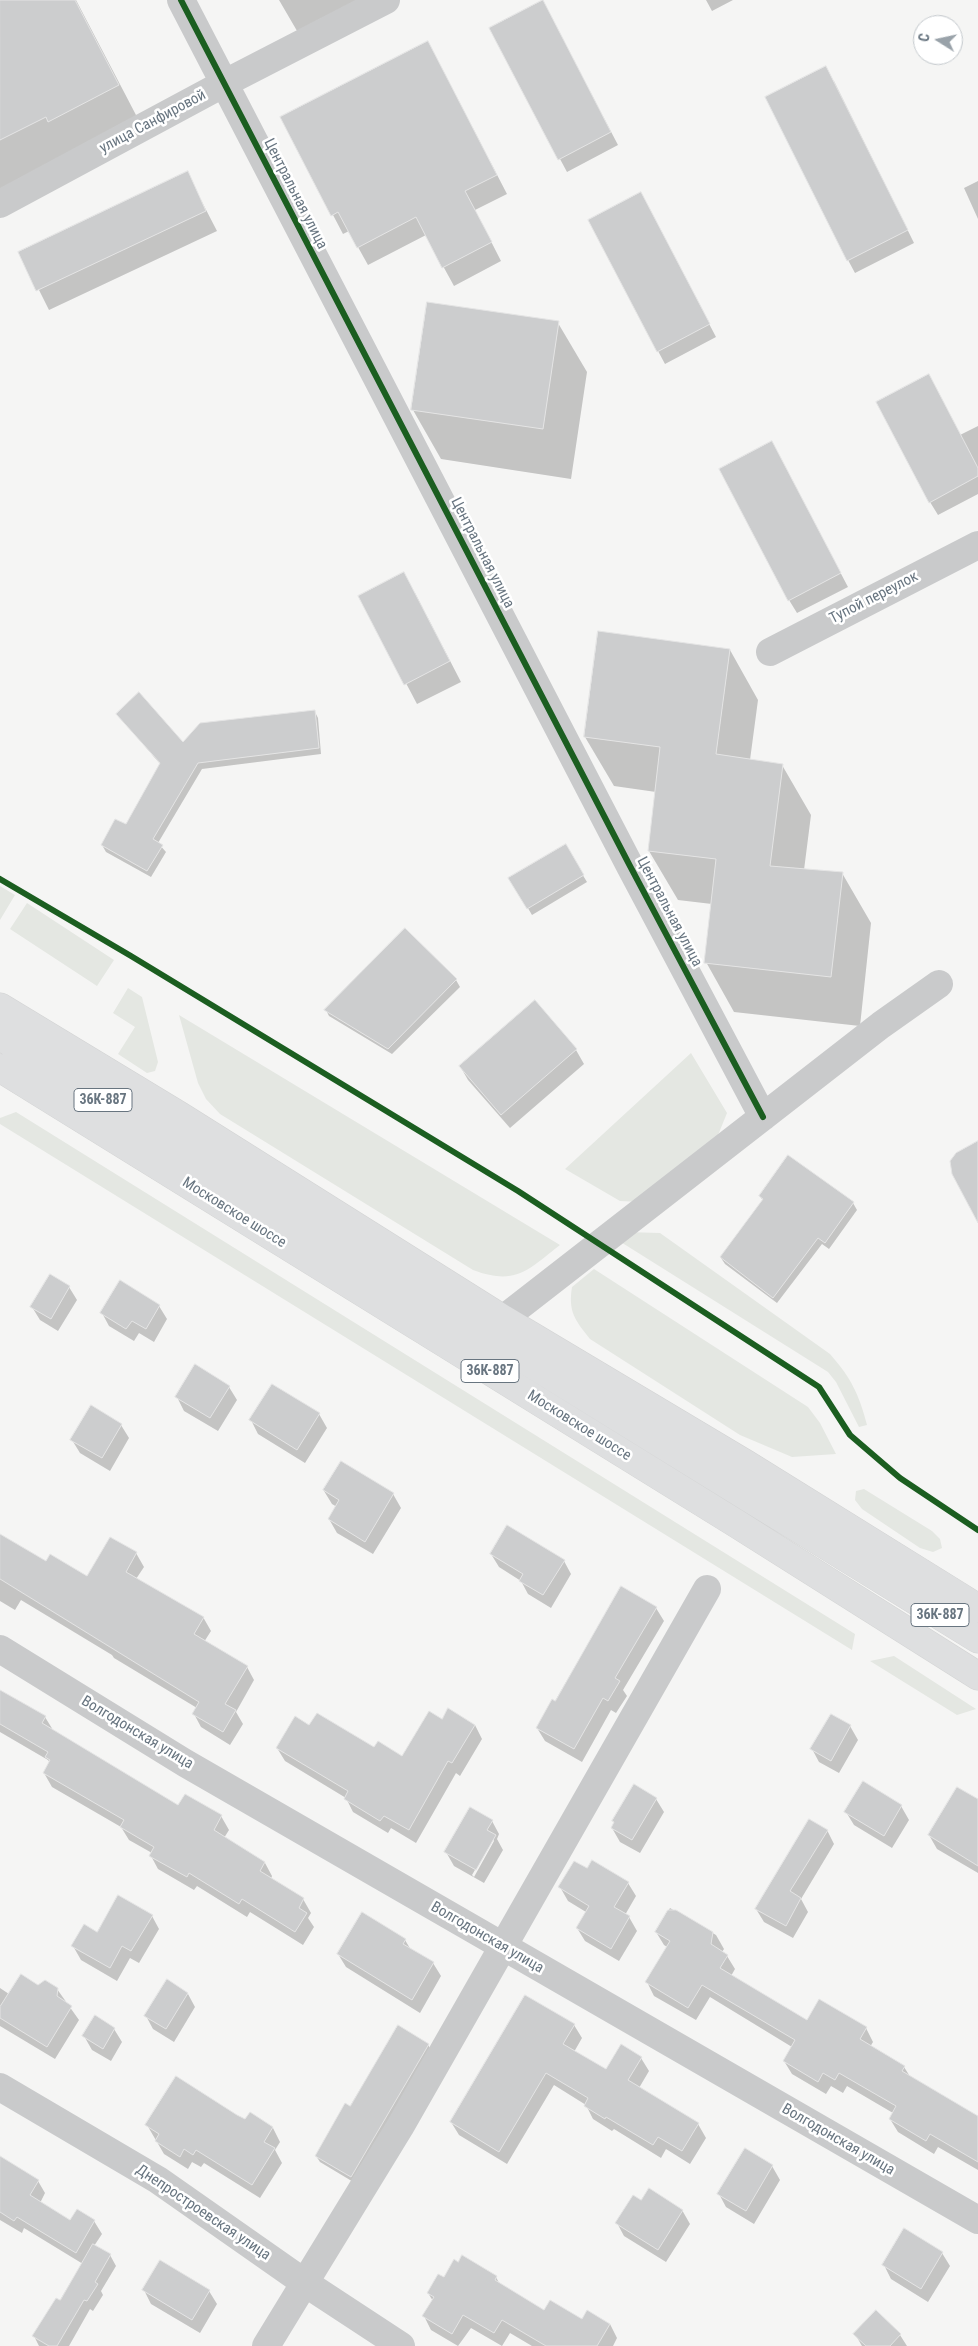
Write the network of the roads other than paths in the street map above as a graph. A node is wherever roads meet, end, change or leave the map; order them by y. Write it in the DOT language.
graph roads {
  1 [pos="181,0"];
  2 [pos="386,0"];
  3 [pos="223,84"];
  4 [pos="0,204"];
  5 [pos="978,545"];
  6 [pos="770,652"];
  7 [pos="939,984"];
  8 [pos="0,1007"];
  9 [pos="0,1036"];
  10 [pos="0,1068"];
  11 [pos="763,1117"];
  12 [pos="503,1319"];
  13 [pos="707,1589"];
  14 [pos="978,1608"];
  15 [pos="978,1638"];
  16 [pos="0,1649"];
  17 [pos="978,1676"];
  18 [pos="504,1948"];
  19 [pos="0,2087"];
  20 [pos="978,2220"];
  21 [pos="305,2283"];
  22 [pos="266,2346"];
  23 [pos="401,2346"];
  1 -- 3 [label="street, Центральная улица"];
  2 -- 3 [label="street, улица Санфировой"];
  3 -- 4 [label="street, улица Санфировой"];
  3 -- 11 [label="street, Центральная улица"];
  5 -- 6 [label="street, Тупой переулок"];
  7 -- 11 [label="street"];
  8 -- 12 [label="main road, 36К-887"];
  9 -- 15 [label="main road, Московское шоссе / 36К-887"];
  10 -- 17 [label="main road, Московское шоссе / 36К-887"];
  11 -- 12 [label="street"];
  12 -- 14 [label="main road, 36К-887"];
  13 -- 18 [label="street"];
  16 -- 18 [label="street, Волгодонская улица"];
  18 -- 20 [label="street, Волгодонская улица"];
  18 -- 21 [label="street"];
  19 -- 21 [label="street, Днепростроевская улица"];
  21 -- 22 [label="street"];
  21 -- 23 [label="street, Днепростроевская улица"];
}
